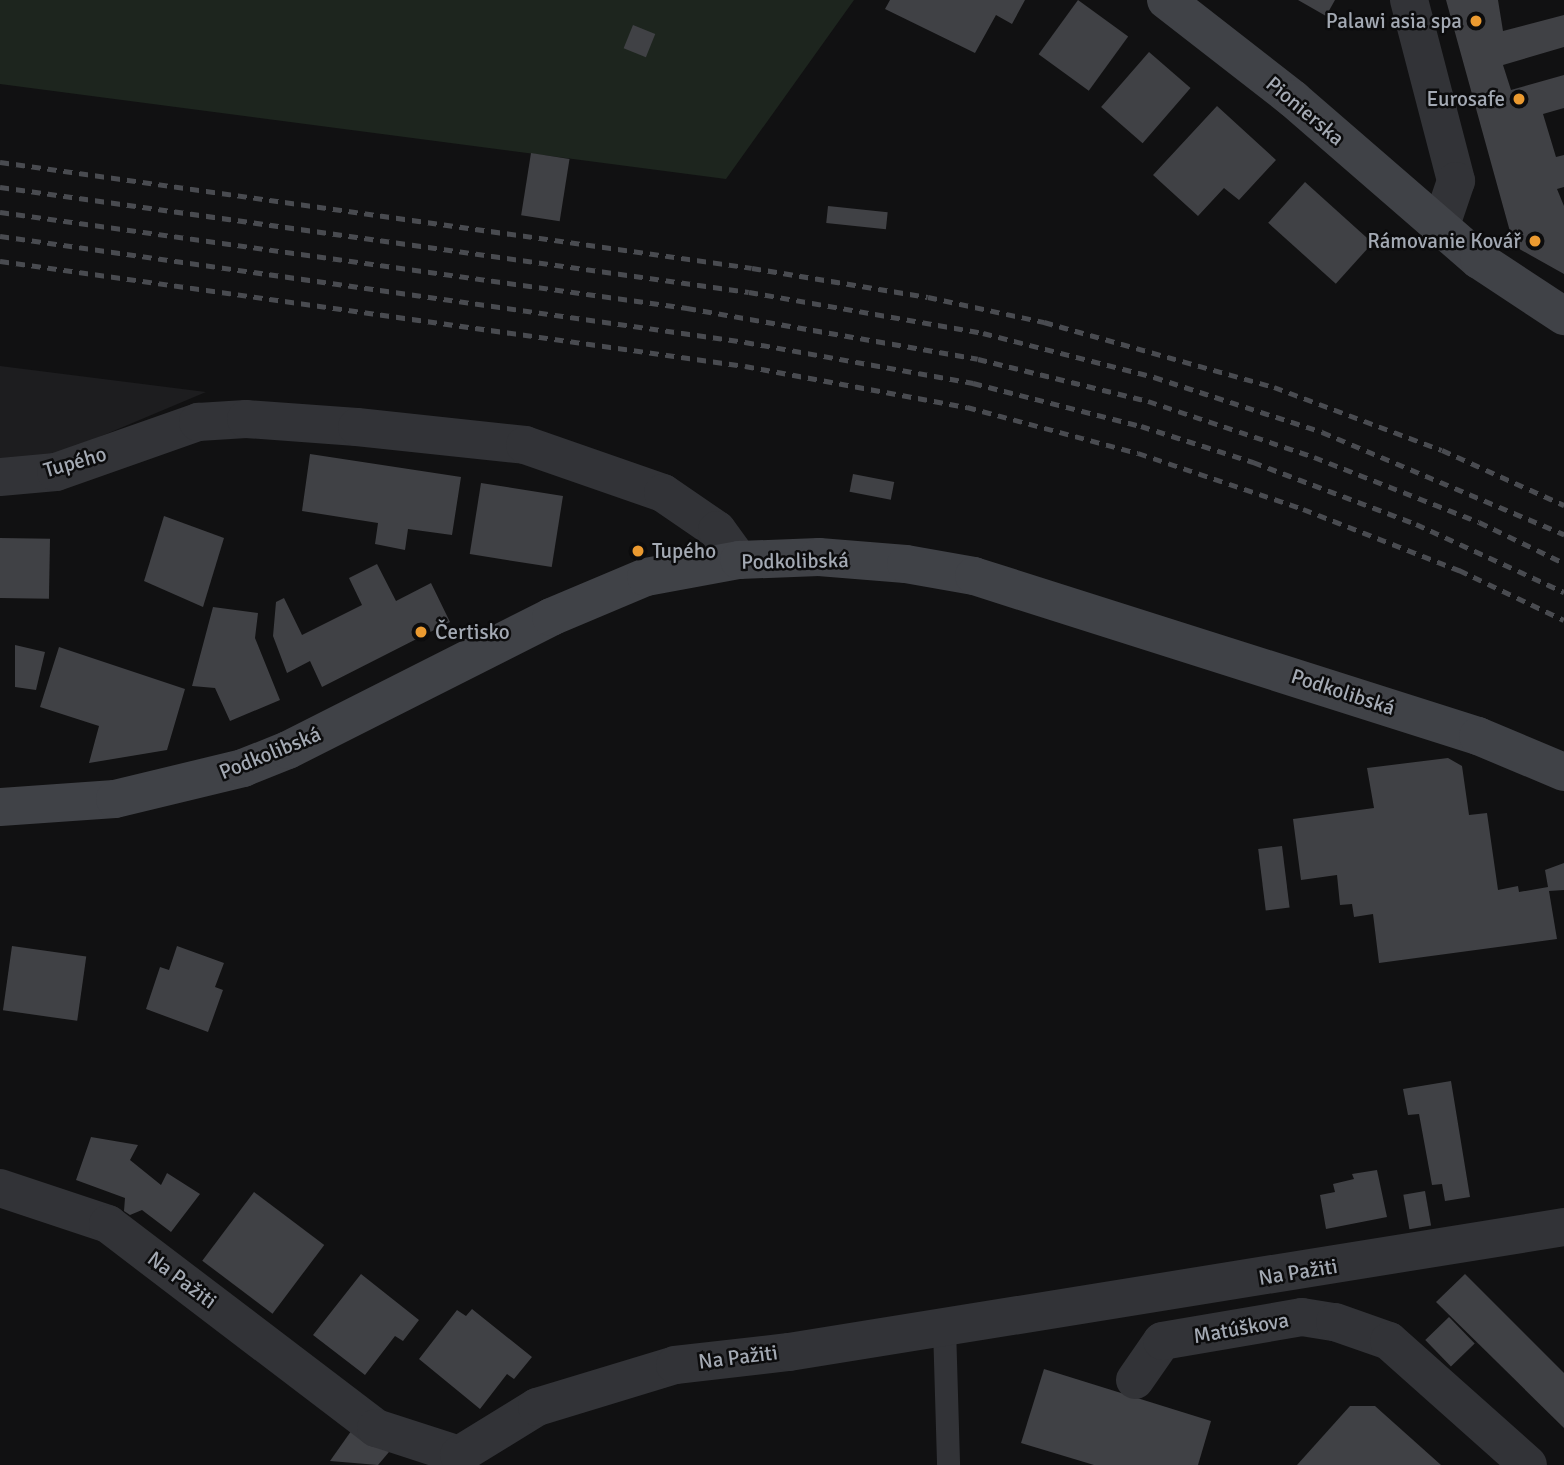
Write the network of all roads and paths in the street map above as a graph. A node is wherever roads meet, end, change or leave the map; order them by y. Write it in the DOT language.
graph roads {
  1 [pos="1409,0"];
  2 [pos="1182,5"];
  3 [pos="1440,228"];
  4 [pos="1564,316"];
  5 [pos="0,477"];
  6 [pos="739,560"];
  7 [pos="1564,772"];
  8 [pos="0,807"];
  9 [pos="0,1188"];
  10 [pos="1564,1227"];
  11 [pos="944,1327"];
  12 [pos="1135,1381"];
  13 [pos="948,1465"];
  14 [pos="1528,1465"];
  1 -- 3 [label="street"];
  2 -- 3 [label="street, Pionierska"];
  3 -- 4 [label="street, Pionierska"];
  5 -- 6 [label="street, Tupého"];
  6 -- 7 [label="street, Podkolibská"];
  6 -- 8 [label="street, Podkolibská"];
  9 -- 11 [label="street, Na Pažiti"];
  10 -- 11 [label="street, Na Pažiti"];
  11 -- 13 [label="lane"];
  12 -- 14 [label="street, Matúškova"];
}
